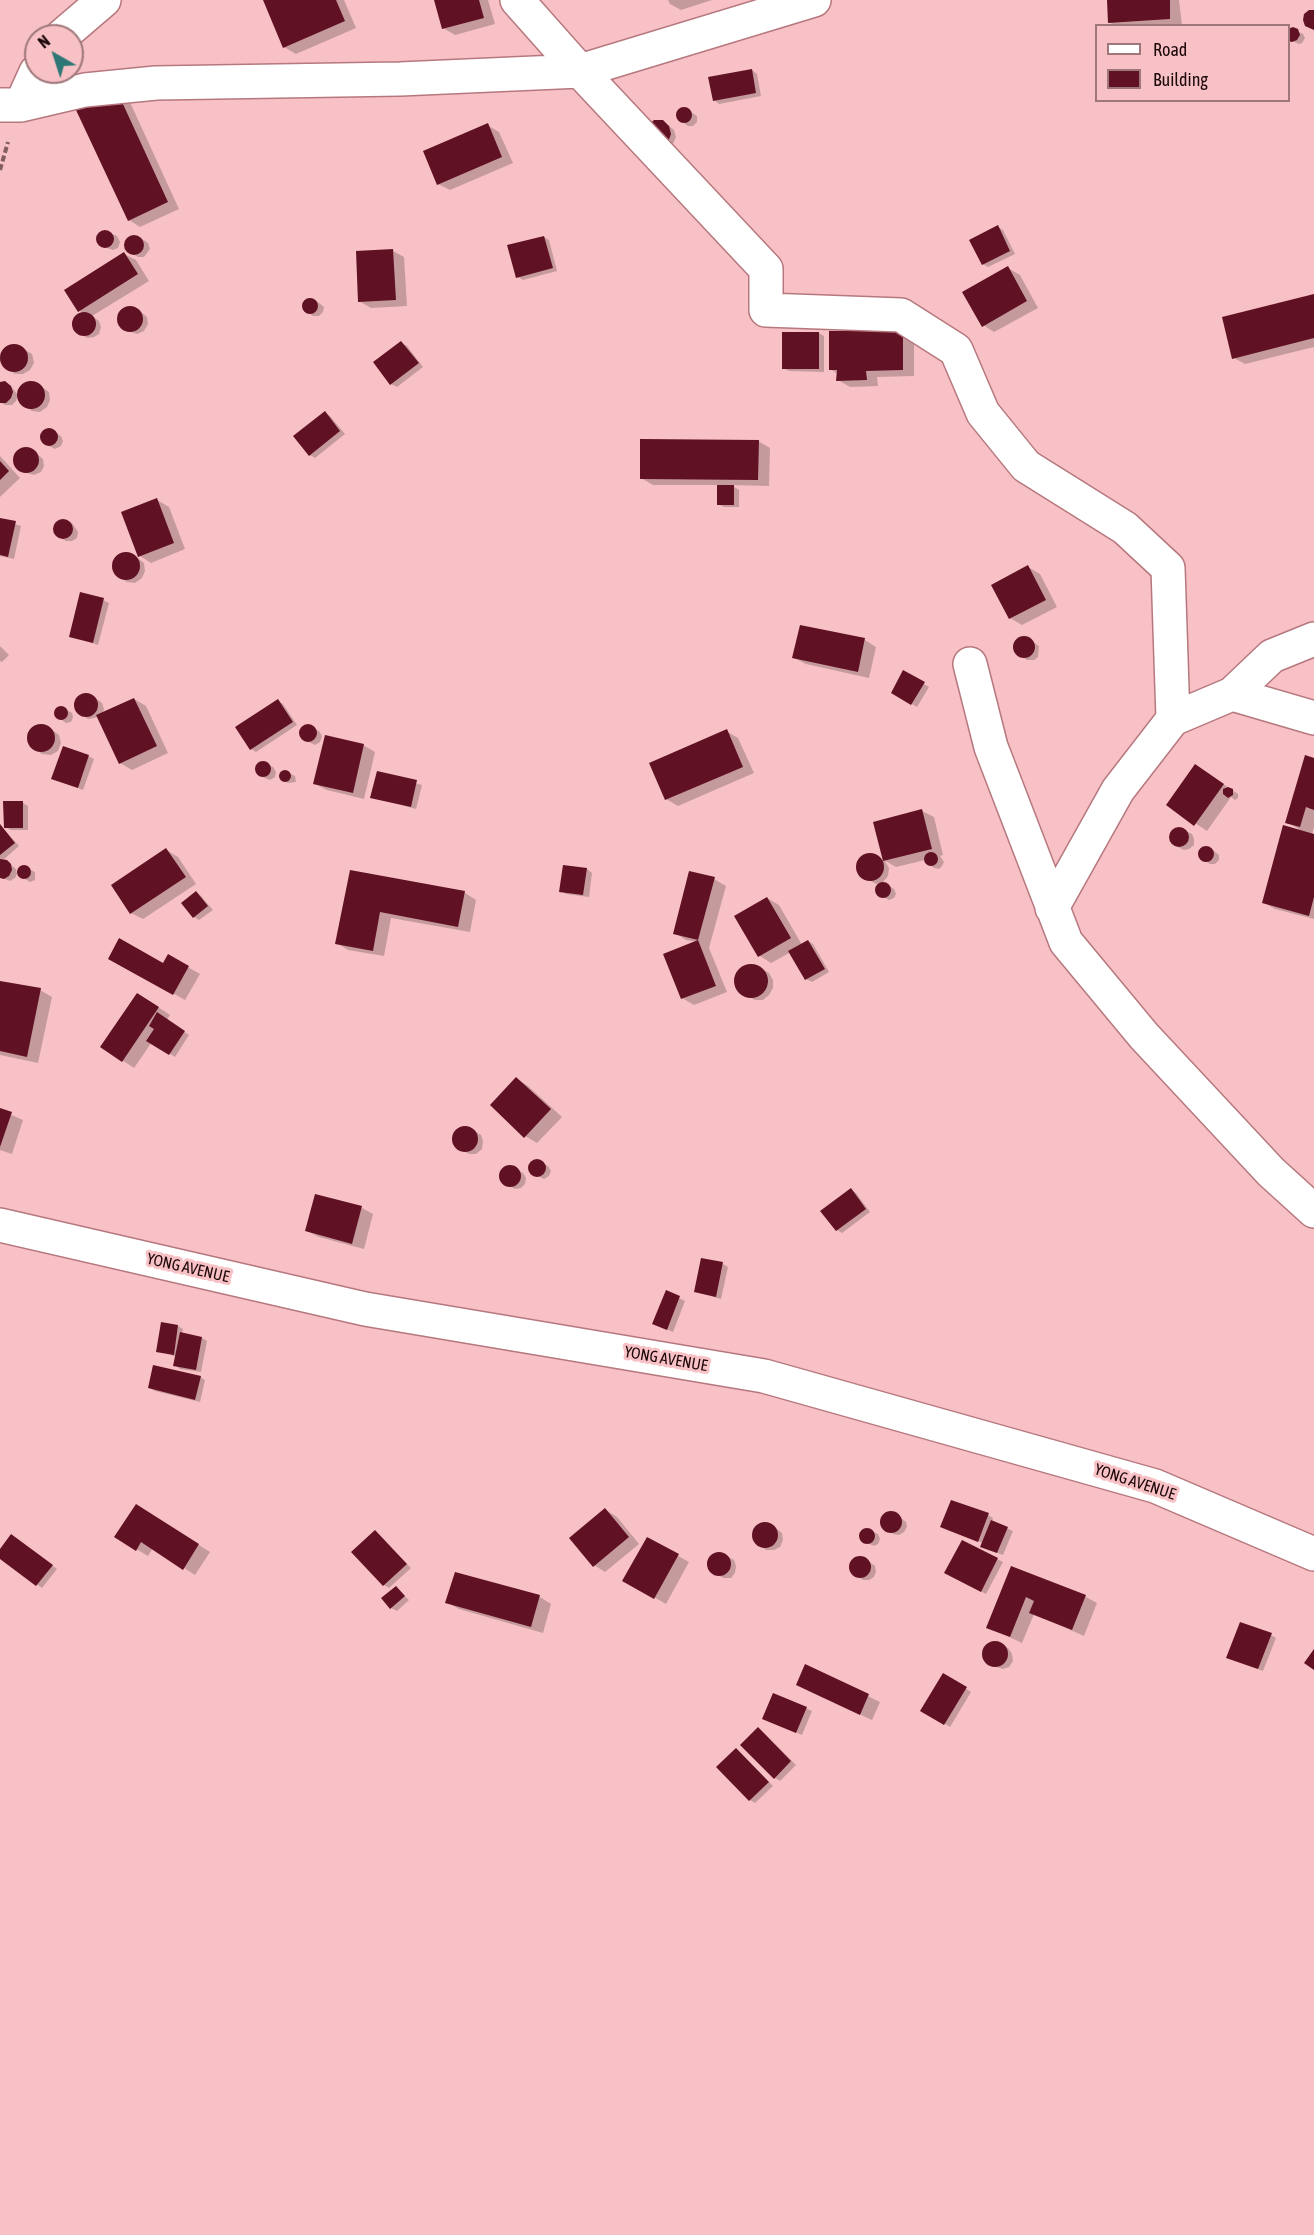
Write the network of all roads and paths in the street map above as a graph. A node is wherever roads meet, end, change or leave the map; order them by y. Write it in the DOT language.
graph roads {
  1 [pos="104,0"];
  2 [pos="517,0"];
  3 [pos="814,0"];
  4 [pos="76,24"];
  5 [pos="580,71"];
  6 [pos="27,84"];
  7 [pos="10,105"];
  8 [pos="1314,639"];
  9 [pos="970,664"];
  10 [pos="1232,694"];
  11 [pos="1314,718"];
  12 [pos="1173,719"];
  13 [pos="1052,908"];
  14 [pos="1314,1211"];
  15 [pos="0,1225"];
  16 [pos="1314,1554"];
  1 -- 4 [label="street"];
  2 -- 5 [label="street"];
  3 -- 5 [label="street"];
  5 -- 7 [label="street"];
  5 -- 12 [label="street"];
  6 -- 7 [label="street"];
  8 -- 10 [label="street"];
  9 -- 13 [label="street"];
  10 -- 11 [label="street"];
  10 -- 12 [label="street"];
  12 -- 13 [label="street"];
  13 -- 14 [label="street"];
  15 -- 16 [label="street, YONG AVENUE"];
}
